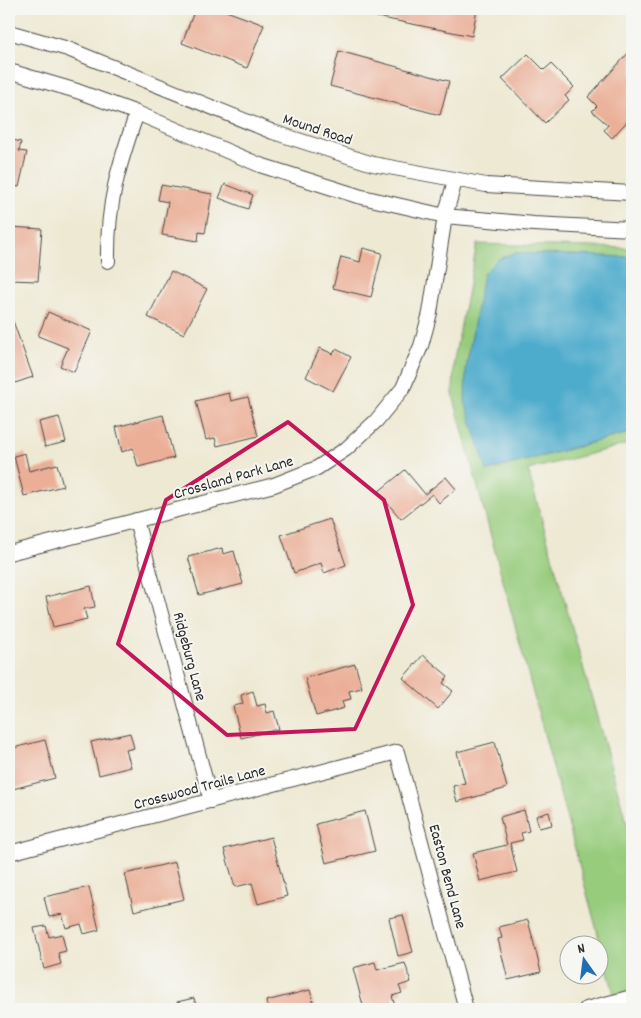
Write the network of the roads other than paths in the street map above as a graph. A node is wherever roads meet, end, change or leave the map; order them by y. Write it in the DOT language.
graph roads {
  1 [pos="9,32"];
  2 [pos="9,71"];
  3 [pos="137,113"];
  4 [pos="455,181"];
  5 [pos="632,194"];
  6 [pos="445,216"];
  7 [pos="632,228"];
  8 [pos="108,261"];
  9 [pos="136,520"];
  10 [pos="9,553"];
  11 [pos="397,752"];
  12 [pos="211,801"];
  13 [pos="9,853"];
  14 [pos="632,997"];
  15 [pos="466,1009"];
  16 [pos="586,1009"];
  1 -- 4 [label="street, Mound Road"];
  2 -- 3 [label="street"];
  3 -- 6 [label="street"];
  3 -- 8 [label="street"];
  4 -- 5 [label="street, Mound Road"];
  4 -- 6 [label="street, Crossland Park Lane"];
  6 -- 7 [label="street"];
  6 -- 9 [label="street, Crossland Park Lane"];
  9 -- 10 [label="street, Crossland Park Lane"];
  9 -- 12 [label="street, Ridgeburg Lane"];
  11 -- 12 [label="street, Crosswood Trails Lane"];
  11 -- 15 [label="street, Easton Bend Lane"];
  12 -- 13 [label="street, Crosswood Trails Lane"];
  14 -- 16 [label="street"];
}
